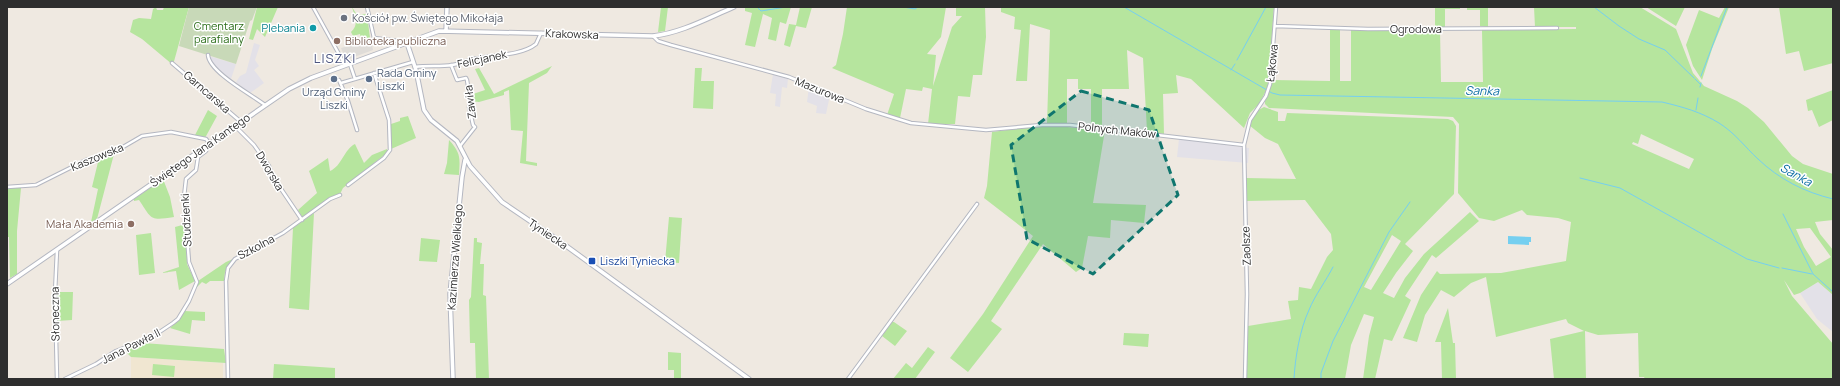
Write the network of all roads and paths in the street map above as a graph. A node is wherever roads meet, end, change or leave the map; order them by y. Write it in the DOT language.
graph roads {
  1 [pos="313,7"];
  2 [pos="447,7"];
  3 [pos="734,7"];
  4 [pos="1276,7"];
  5 [pos="368,8"];
  6 [pos="1275,26"];
  7 [pos="1557,28"];
  8 [pos="446,31"];
  9 [pos="541,33"];
  10 [pos="653,36"];
  11 [pos="406,43"];
  12 [pos="401,45"];
  13 [pos="208,55"];
  14 [pos="413,62"];
  15 [pos="172,63"];
  16 [pos="348,65"];
  17 [pos="451,66"];
  18 [pos="415,67"];
  19 [pos="374,73"];
  20 [pos="355,79"];
  21 [pos="265,105"];
  22 [pos="1253,114"];
  23 [pos="241,122"];
  24 [pos="235,126"];
  25 [pos="357,130"];
  26 [pos="990,130"];
  27 [pos="210,144"];
  28 [pos="1244,145"];
  29 [pos="460,146"];
  30 [pos="465,160"];
  31 [pos="348,185"];
  32 [pos="7,187"];
  33 [pos="340,195"];
  34 [pos="977,204"];
  35 [pos="302,220"];
  36 [pos="57,250"];
  37 [pos="197,281"];
  38 [pos="7,284"];
  39 [pos="57,379"];
  40 [pos="64,379"];
  41 [pos="228,379"];
  42 [pos="453,379"];
  43 [pos="749,379"];
  44 [pos="848,379"];
  45 [pos="1245,379"];
  1 -- 16 [label="street"];
  2 -- 8 [label="main road"];
  3 -- 10 [label="main road, Krakowska"];
  4 -- 6 [label="street, Łąkowa"];
  5 -- 12 [label="street"];
  6 -- 7 [label="street, Ogrodowa"];
  6 -- 22 [label="street, Łąkowa"];
  8 -- 9 [label="main road, Krakowska"];
  8 -- 11 [label="main road, Krakowska"];
  9 -- 10 [label="main road, Krakowska"];
  9 -- 17 [label="street, Felicjanek"];
  10 -- 26 [label="street, Mazurowa"];
  11 -- 12 [label="main road, Świętego Jana Kantego"];
  11 -- 14 [label="main road, Tyniecka"];
  12 -- 16 [label="main road, Świętego Jana Kantego"];
  13 -- 21 [label="street"];
  14 -- 18 [label="main road, Tyniecka"];
  14 -- 19 [label="street"];
  15 -- 23 [label="street, Garncarska"];
  16 -- 20 [label="street"];
  16 -- 21 [label="main road, Świętego Jana Kantego"];
  17 -- 18 [label="street, Felicjanek"];
  17 -- 29 [label="street, Zawiła"];
  18 -- 29 [label="main road, Tyniecka"];
  19 -- 20 [label="street"];
  19 -- 31 [label="street"];
  20 -- 25 [label="street"];
  21 -- 23 [label="main road, Świętego Jana Kantego"];
  22 -- 28 [label="street, Zaolsze"];
  23 -- 24 [label="main road, Świętego Jana Kantego"];
  24 -- 27 [label="main road, Świętego Jana Kantego"];
  24 -- 35 [label="street, Dworska"];
  26 -- 28 [label="street, Polnych Maków"];
  27 -- 32 [label="street, Kaszowska"];
  27 -- 36 [label="main road, Świętego Jana Kantego"];
  27 -- 37 [label="street, Studzienki"];
  28 -- 45 [label="street, Zaolsze"];
  29 -- 30 [label="main road, Tyniecka"];
  30 -- 42 [label="main road, Kazimierza Wielkiego"];
  30 -- 43 [label="main road, Tyniecka"];
  33 -- 35 [label="street, Szkolna"];
  34 -- 44 [label="street"];
  35 -- 41 [label="street, Szkolna"];
  36 -- 38 [label="main road, Świętego Jana Kantego"];
  36 -- 39 [label="street, Słoneczna"];
  37 -- 40 [label="street, Jana Pawła II"];
}
